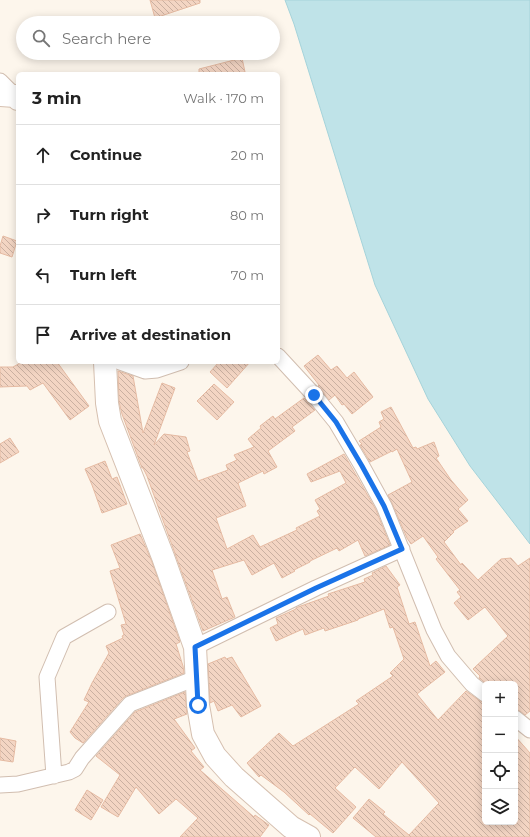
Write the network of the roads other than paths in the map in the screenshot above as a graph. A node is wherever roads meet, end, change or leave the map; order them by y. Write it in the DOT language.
graph roads {
  1 [pos="280,358"];
  2 [pos="105,364"];
  3 [pos="126,364"];
  4 [pos="175,364"];
  5 [pos="402,549"];
  6 [pos="108,612"];
  7 [pos="195,647"];
  8 [pos="196,678"];
  9 [pos="482,692"];
  10 [pos="518,720"];
  11 [pos="530,730"];
  12 [pos="54,776"];
  13 [pos="0,785"];
  14 [pos="309,837"];
  1 -- 5 [label="street"];
  2 -- 7 [label="street"];
  3 -- 4 [label="street"];
  5 -- 7 [label="street"];
  5 -- 9 [label="street"];
  6 -- 12 [label="street"];
  7 -- 8 [label="street"];
  8 -- 12 [label="street"];
  8 -- 14 [label="street"];
  10 -- 11 [label="street"];
  12 -- 13 [label="street"];
}
